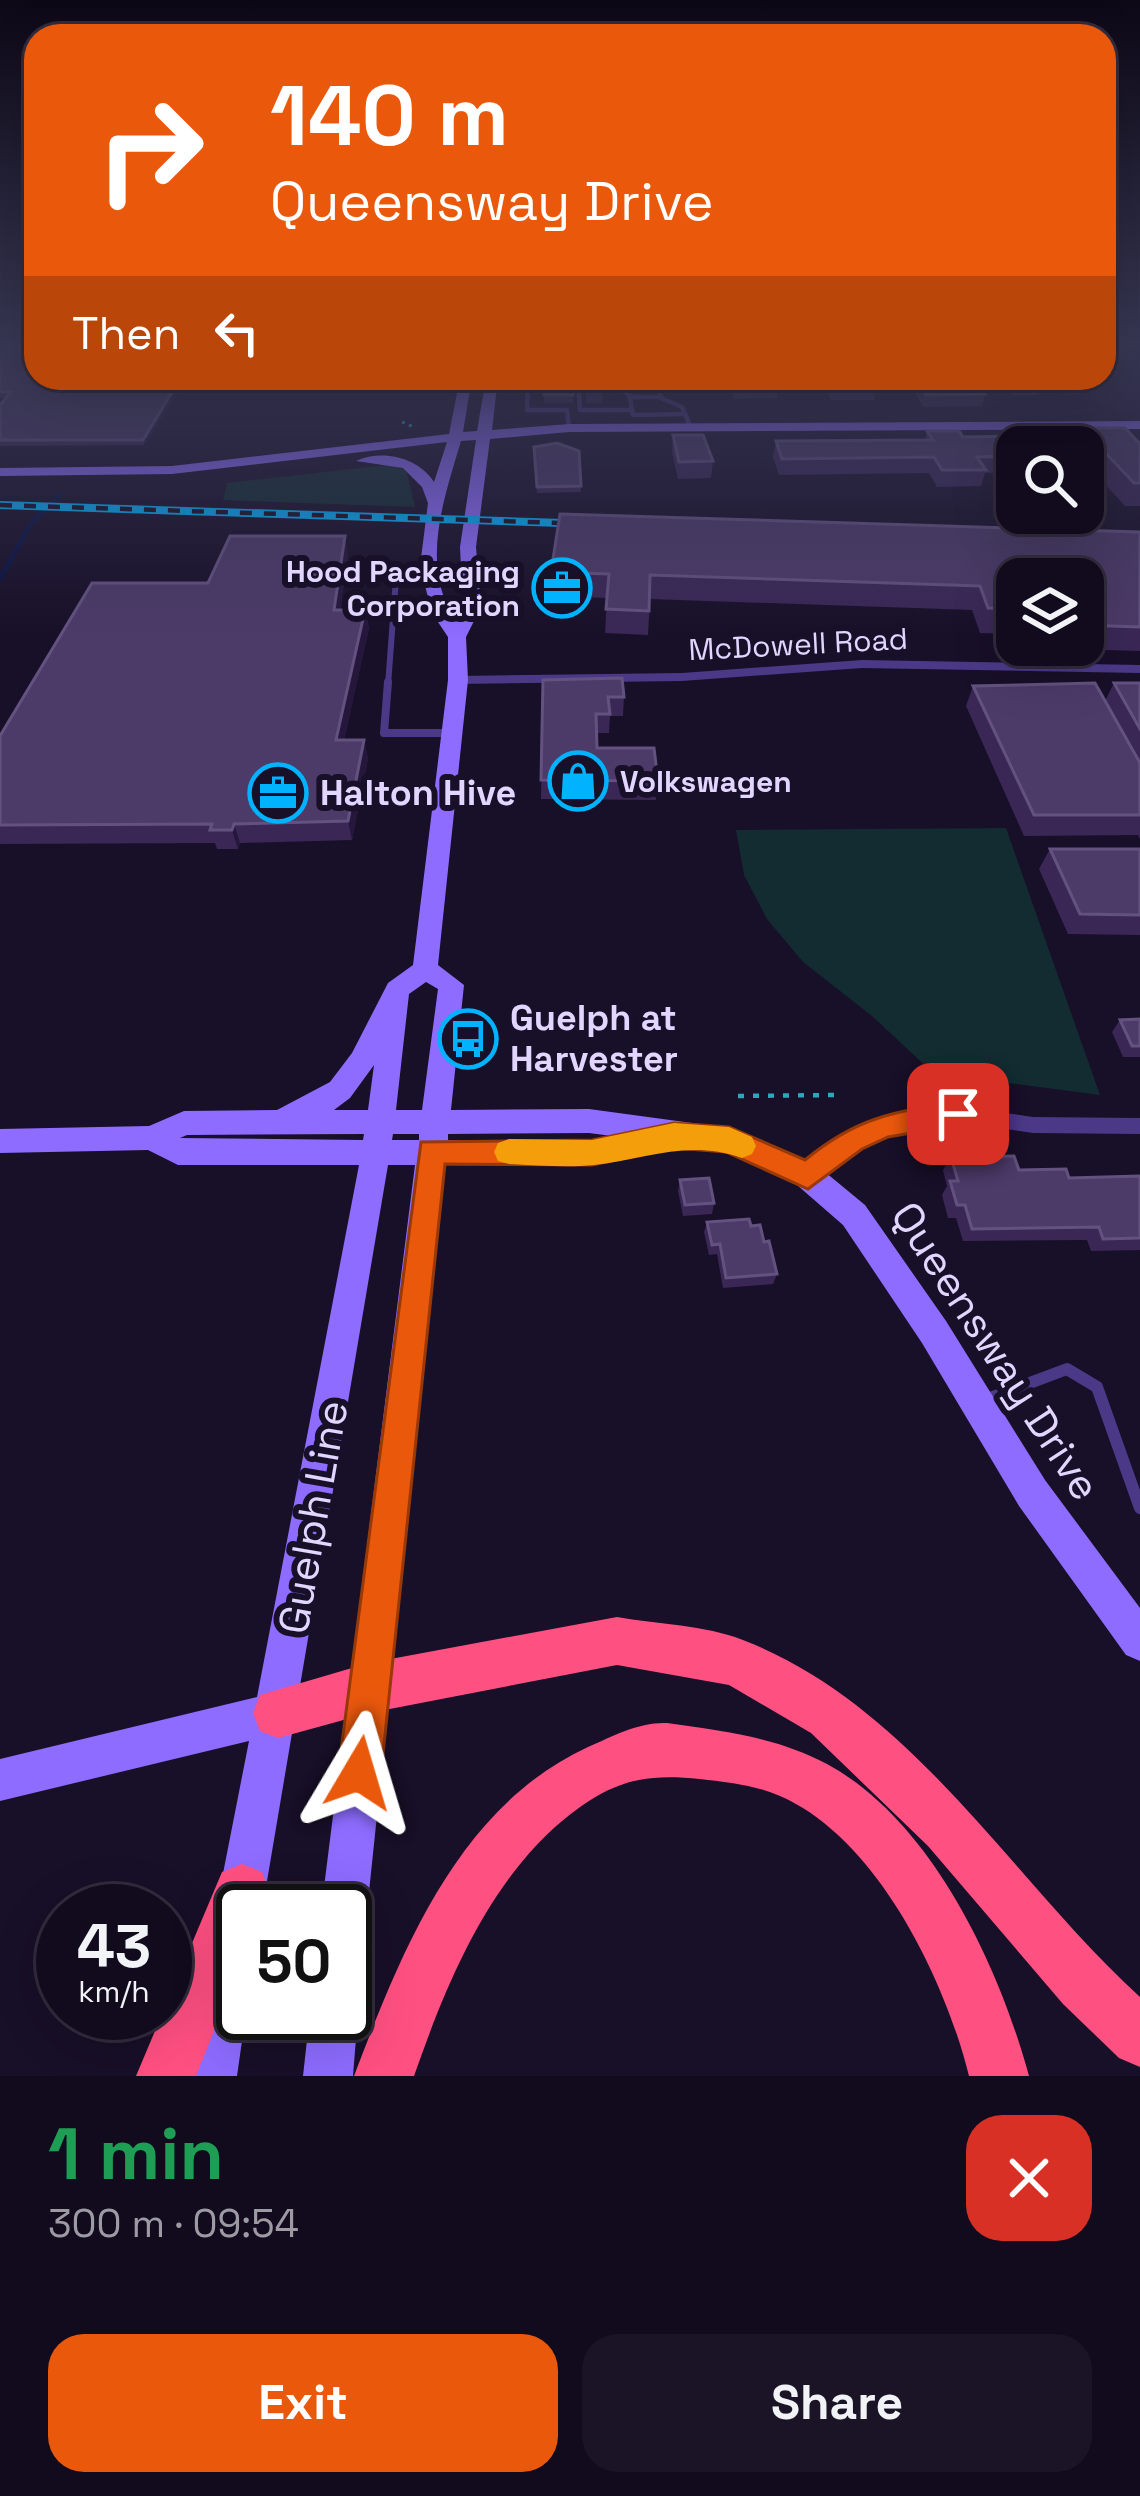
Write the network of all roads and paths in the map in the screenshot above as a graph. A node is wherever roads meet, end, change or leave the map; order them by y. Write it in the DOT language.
graph roads {
  1 [pos="381,444"];
  2 [pos="435,444"];
  3 [pos="453,444"];
  4 [pos="483,444"];
  5 [pos="525,444"];
  6 [pos="329,460"];
  7 [pos="172,470"];
  8 [pos="0,472"];
  9 [pos="479,473"];
  10 [pos="434,500"];
  11 [pos="397,565"];
  12 [pos="457,637"];
  13 [pos="1140,669"];
  14 [pos="458,680"];
  15 [pos="452,733"];
  16 [pos="425,969"];
  17 [pos="398,990"];
  18 [pos="834,1095"];
  19 [pos="738,1096"];
  20 [pos="249,1123"];
  21 [pos="1140,1126"];
  22 [pos="433,1137"];
  23 [pos="152,1138"];
  24 [pos="380,1138"];
  25 [pos="0,1142"];
  26 [pos="808,1176"];
  27 [pos="977,1403"];
  28 [pos="1140,1508"];
  29 [pos="1140,1641"];
  30 [pos="369,1688"];
  31 [pos="278,1713"];
  32 [pos="0,1780"];
  33 [pos="244,1884"];
  34 [pos="347,1884"];
  35 [pos="216,1955"];
  36 [pos="1140,2037"];
  37 [pos="218,2040"];
  38 [pos="331,2040"];
  39 [pos="166,2076"];
  40 [pos="212,2076"];
  41 [pos="328,2076"];
  42 [pos="384,2076"];
  43 [pos="1000,2076"];
  1 -- 7 [label="main road"];
  2 -- 6 [label="main road"];
  3 -- 10 [label="main road"];
  4 -- 9 [label="main road"];
  5 -- 9 [label="main road"];
  6 -- 7 [label="main road"];
  6 -- 10 [label="main road"];
  7 -- 8 [label="main road"];
  9 -- 12 [label="main road"];
  10 -- 12 [label="main road"];
  11 -- 15 [label="lane"];
  12 -- 14 [label="main road"];
  13 -- 14 [label="street, McDowell Road"];
  14 -- 15 [label="main road"];
  15 -- 16 [label="main road"];
  16 -- 17 [label="main road"];
  16 -- 22 [label="main road, Guelph Line"];
  17 -- 20 [label="main road"];
  17 -- 24 [label="main road, Guelph Line"];
  18 -- 19 [label="path"];
  20 -- 23 [label="main road"];
  20 -- 24 [label="main road"];
  21 -- 26 [label="street"];
  22 -- 24 [label="main road, Queensway Drive"];
  22 -- 26 [label="main road, Queensway Drive"];
  22 -- 30 [label="main road, Guelph Line"];
  23 -- 24 [label="main road"];
  23 -- 25 [label="main road"];
  24 -- 31 [label="main road, Guelph Line"];
  26 -- 27 [label="main road, Queensway Drive"];
  27 -- 28 [label="lane"];
  27 -- 29 [label="main road, Queensway Drive"];
  30 -- 31 [label="highway"];
  30 -- 34 [label="main road, Guelph Line"];
  30 -- 36 [label="highway"];
  31 -- 32 [label="main road"];
  31 -- 33 [label="main road, Guelph Line"];
  35 -- 39 [label="highway"];
  37 -- 40 [label="main road, Guelph Line"];
  38 -- 41 [label="main road"];
  42 -- 43 [label="highway"];
}
